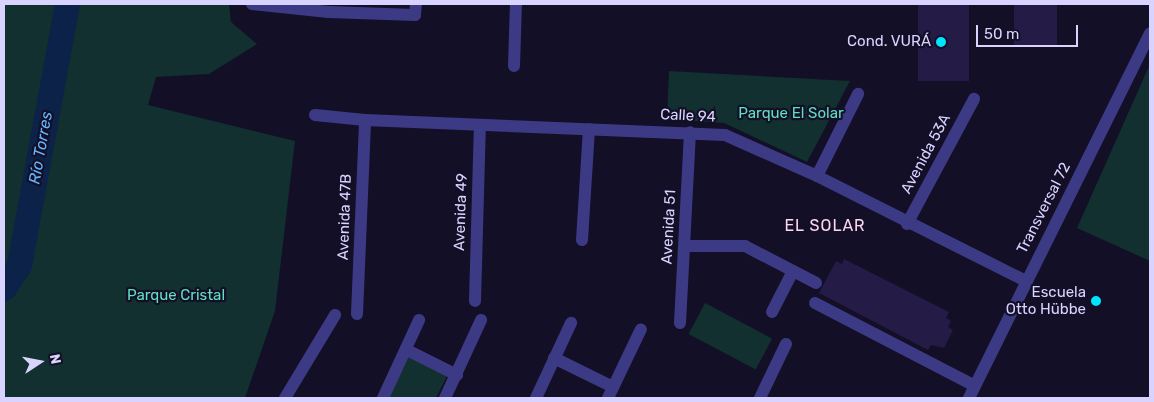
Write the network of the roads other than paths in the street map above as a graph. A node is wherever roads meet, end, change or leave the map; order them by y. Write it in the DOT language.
graph roads {
  1 [pos="252,4"];
  2 [pos="516,4"];
  3 [pos="416,10"];
  4 [pos="1150,33"];
  5 [pos="514,66"];
  6 [pos="858,94"];
  7 [pos="974,99"];
  8 [pos="315,115"];
  9 [pos="365,120"];
  10 [pos="480,125"];
  11 [pos="589,129"];
  12 [pos="690,132"];
  13 [pos="817,176"];
  14 [pos="907,224"];
  15 [pos="582,240"];
  16 [pos="684,246"];
  17 [pos="793,271"];
  18 [pos="1026,281"];
  19 [pos="816,283"];
  20 [pos="475,301"];
  21 [pos="815,303"];
  22 [pos="772,312"];
  23 [pos="357,314"];
  24 [pos="335,315"];
  25 [pos="419,320"];
  26 [pos="481,320"];
  27 [pos="571,323"];
  28 [pos="680,324"];
  29 [pos="641,329"];
  30 [pos="786,344"];
  31 [pos="407,350"];
  32 [pos="554,358"];
  33 [pos="457,376"];
  34 [pos="972,392"];
  35 [pos="610,393"];
  36 [pos="285,398"];
  37 [pos="383,398"];
  38 [pos="446,398"];
  39 [pos="536,398"];
  40 [pos="760,398"];
  1 -- 3 [label="street"];
  2 -- 5 [label="street"];
  4 -- 18 [label="street, Transversal 72"];
  6 -- 13 [label="street"];
  7 -- 14 [label="street, Avenida 53A"];
  8 -- 9 [label="street, Calle 94"];
  9 -- 10 [label="street, Calle 94"];
  9 -- 23 [label="street, Avenida 47B"];
  10 -- 11 [label="street, Calle 94"];
  10 -- 20 [label="street, Avenida 49"];
  11 -- 12 [label="street, Calle 94"];
  11 -- 15 [label="street"];
  12 -- 13 [label="street, Calle 94"];
  12 -- 16 [label="street, Avenida 51"];
  13 -- 14 [label="street, Calle 94"];
  14 -- 18 [label="street, Calle 94"];
  16 -- 17 [label="street"];
  16 -- 28 [label="street, Avenida 51"];
  17 -- 19 [label="street"];
  17 -- 22 [label="street"];
  18 -- 34 [label="street, Transversal 72"];
  21 -- 34 [label="street"];
  24 -- 36 [label="street"];
  25 -- 31 [label="street"];
  26 -- 33 [label="street"];
  27 -- 32 [label="street"];
  29 -- 35 [label="street"];
  30 -- 40 [label="street"];
  31 -- 33 [label="street"];
  31 -- 37 [label="street"];
  32 -- 35 [label="street"];
  32 -- 39 [label="street"];
  33 -- 38 [label="street"];
}
